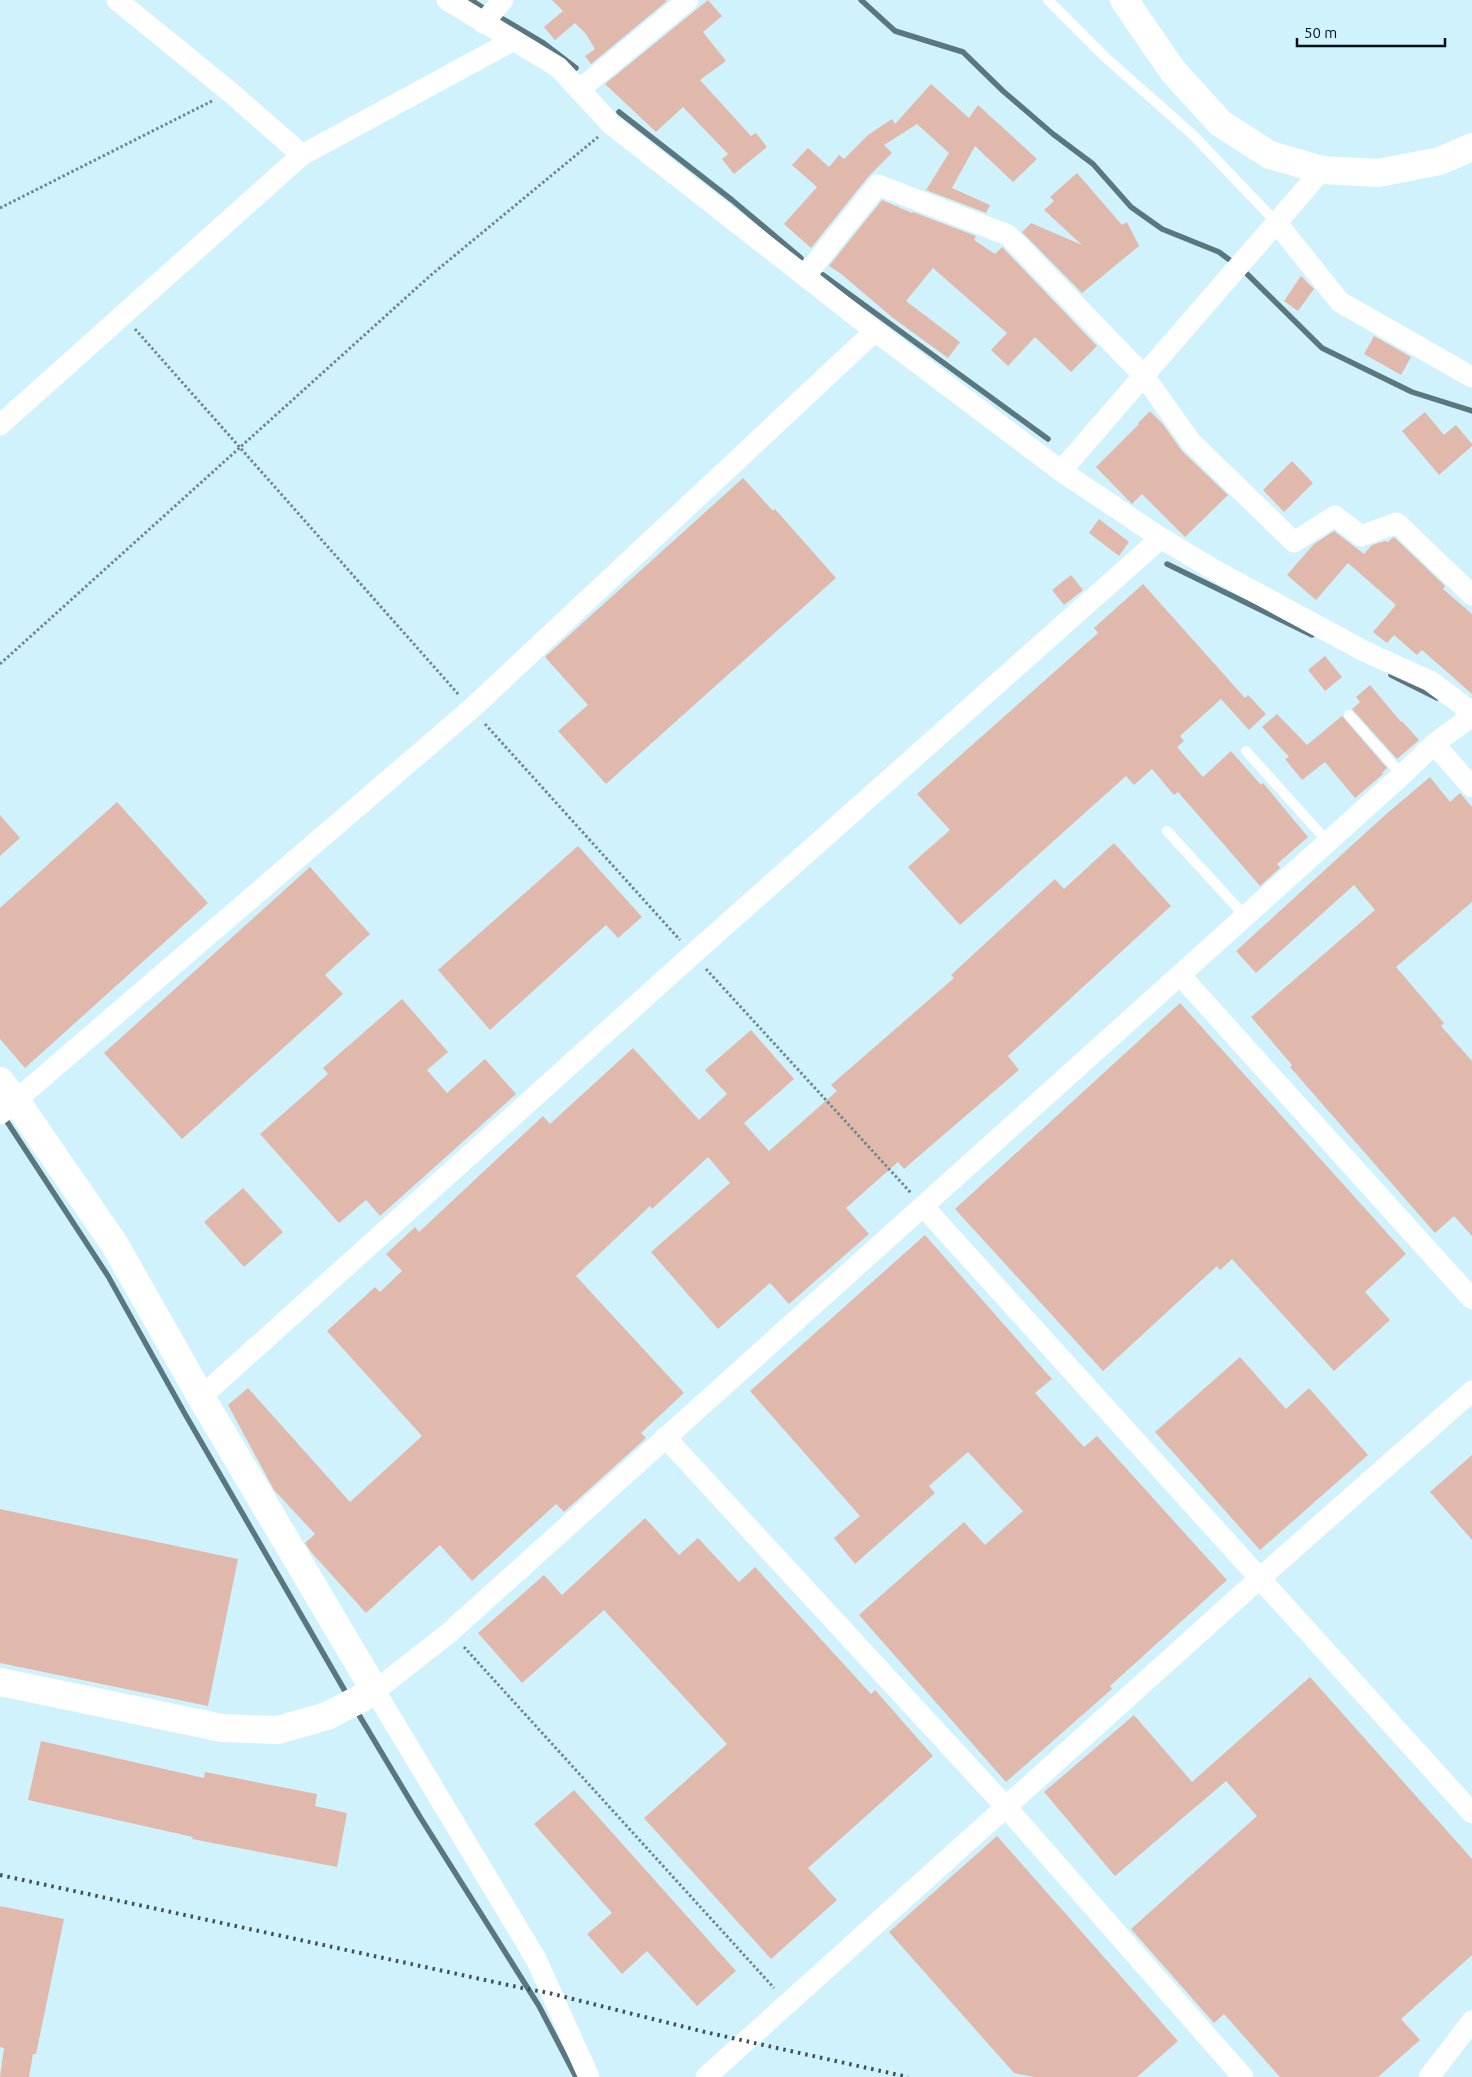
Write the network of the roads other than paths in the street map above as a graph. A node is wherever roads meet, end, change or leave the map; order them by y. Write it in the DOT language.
graph roads {
  1 [pos="117,0"];
  2 [pos="446,0"];
  3 [pos="504,0"];
  4 [pos="688,0"];
  5 [pos="1048,0"];
  6 [pos="1124,0"];
  7 [pos="483,24"];
  8 [pos="514,40"];
  9 [pos="579,90"];
  10 [pos="1472,147"];
  11 [pos="302,155"];
  12 [pos="1322,170"];
  13 [pos="1276,222"];
  14 [pos="805,276"];
  15 [pos="875,332"];
  16 [pos="1144,376"];
  17 [pos="1472,377"];
  18 [pos="0,425"];
  19 [pos="1061,471"];
  20 [pos="1162,538"];
  21 [pos="1472,595"];
  22 [pos="1472,712"];
  23 [pos="1349,715"];
  24 [pos="1472,716"];
  25 [pos="1434,744"];
  26 [pos="1246,751"];
  27 [pos="1402,775"];
  28 [pos="1472,787"];
  29 [pos="1167,831"];
  30 [pos="1328,842"];
  31 [pos="1246,916"];
  32 [pos="1180,975"];
  33 [pos="5,1099"];
  34 [pos="924,1206"];
  35 [pos="1472,1299"];
  36 [pos="1472,1391"];
  37 [pos="201,1398"];
  38 [pos="665,1437"];
  39 [pos="1260,1578"];
  40 [pos="0,1682"];
  41 [pos="374,1691"];
  42 [pos="1005,1806"];
  43 [pos="1472,1813"];
  44 [pos="1472,2021"];
  45 [pos="589,2077"];
  46 [pos="706,2077"];
  47 [pos="1243,2077"];
  48 [pos="1429,2077"];
  1 -- 11 [label="street"];
  2 -- 7 [label="street"];
  3 -- 7 [label="street"];
  4 -- 9 [label="street"];
  5 -- 13 [label="lane"];
  6 -- 12 [label="street"];
  7 -- 8 [label="street"];
  8 -- 9 [label="street"];
  8 -- 11 [label="street"];
  9 -- 14 [label="street"];
  10 -- 12 [label="street"];
  11 -- 18 [label="street"];
  12 -- 13 [label="street"];
  13 -- 16 [label="street"];
  13 -- 17 [label="street"];
  14 -- 15 [label="street"];
  14 -- 16 [label="street"];
  15 -- 19 [label="street"];
  15 -- 33 [label="street"];
  16 -- 19 [label="street"];
  16 -- 21 [label="street"];
  19 -- 20 [label="street"];
  20 -- 22 [label="street"];
  20 -- 37 [label="street"];
  23 -- 27 [label="lane"];
  24 -- 25 [label="street"];
  25 -- 27 [label="street"];
  25 -- 28 [label="street"];
  26 -- 30 [label="lane"];
  27 -- 30 [label="street"];
  29 -- 31 [label="lane"];
  30 -- 31 [label="street"];
  31 -- 32 [label="street"];
  32 -- 34 [label="street"];
  32 -- 35 [label="street"];
  33 -- 37 [label="street"];
  34 -- 38 [label="street"];
  34 -- 39 [label="street"];
  36 -- 39 [label="street"];
  37 -- 41 [label="street"];
  38 -- 41 [label="street"];
  38 -- 42 [label="street"];
  39 -- 42 [label="street"];
  39 -- 43 [label="street"];
  40 -- 41 [label="street"];
  41 -- 45 [label="street"];
  42 -- 46 [label="street"];
  42 -- 47 [label="street"];
  44 -- 48 [label="street"];
}
